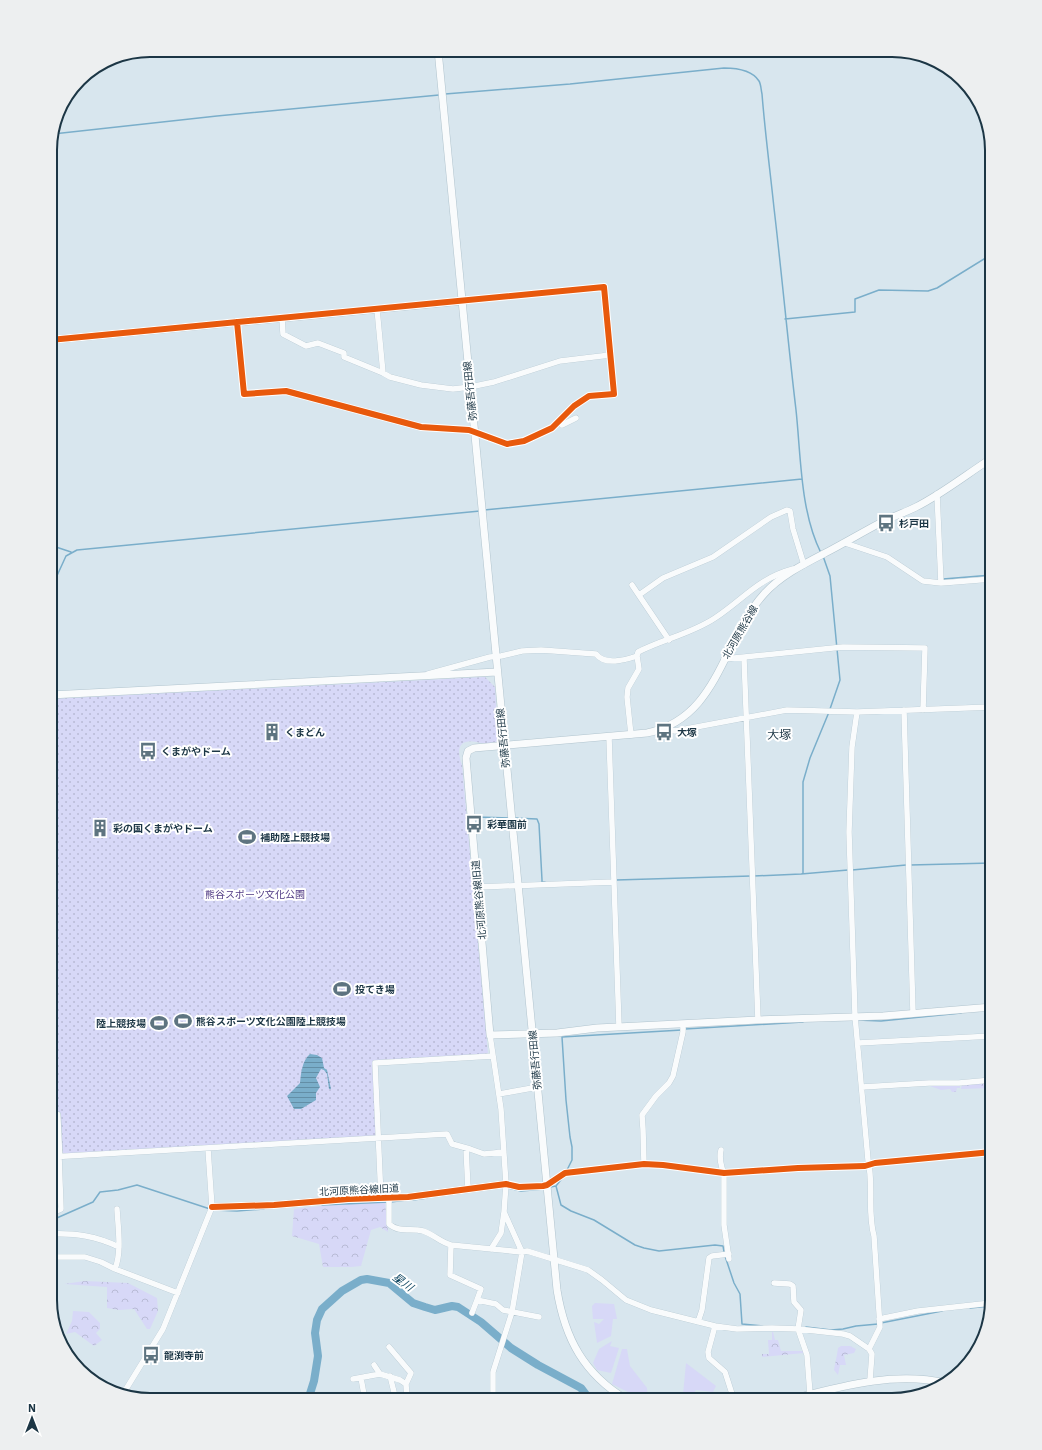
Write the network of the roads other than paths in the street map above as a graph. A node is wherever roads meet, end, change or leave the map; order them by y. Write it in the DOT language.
graph roads {
  1 [pos="439,57"];
  2 [pos="462,301"];
  3 [pos="377,309"];
  4 [pos="282,318"];
  5 [pos="237,322"];
  6 [pos="57,339"];
  7 [pos="610,355"];
  8 [pos="383,373"];
  9 [pos="470,387"];
  10 [pos="576,418"];
  11 [pos="559,421"];
  12 [pos="474,432"];
  13 [pos="985,463"];
  14 [pos="937,494"];
  15 [pos="845,543"];
  16 [pos="800,566"];
  17 [pos="985,580"];
  18 [pos="940,583"];
  19 [pos="632,585"];
  20 [pos="639,595"];
  21 [pos="669,640"];
  22 [pos="496,656"];
  23 [pos="637,656"];
  24 [pos="744,658"];
  25 [pos="724,659"];
  26 [pos="497,672"];
  27 [pos="423,676"];
  28 [pos="57,695"];
  29 [pos="985,707"];
  30 [pos="904,710"];
  31 [pos="923,710"];
  32 [pos="857,712"];
  33 [pos="747,717"];
  34 [pos="664,728"];
  35 [pos="631,735"];
  36 [pos="609,737"];
  37 [pos="504,746"];
  38 [pos="614,878"];
  39 [pos="518,885"];
  40 [pos="478,887"];
  41 [pos="985,1008"];
  42 [pos="913,1013"];
  43 [pos="855,1016"];
  44 [pos="758,1020"];
  45 [pos="683,1024"];
  46 [pos="619,1027"];
  47 [pos="533,1034"];
  48 [pos="490,1036"];
  49 [pos="985,1036"];
  50 [pos="858,1043"];
  51 [pos="493,1056"];
  52 [pos="985,1081"];
  53 [pos="538,1087"];
  54 [pos="862,1087"];
  55 [pos="499,1094"];
  56 [pos="378,1139"];
  57 [pos="57,1140"];
  58 [pos="466,1148"];
  59 [pos="208,1149"];
  60 [pos="721,1150"];
  61 [pos="504,1152"];
  62 [pos="985,1153"];
  63 [pos="59,1156"];
  64 [pos="644,1164"];
  65 [pos="869,1164"];
  66 [pos="724,1173"];
  67 [pos="506,1184"];
  68 [pos="547,1185"];
  69 [pos="468,1189"];
  70 [pos="385,1198"];
  71 [pos="212,1207"];
  72 [pos="116,1209"];
  73 [pos="57,1211"];
  74 [pos="504,1212"];
  75 [pos="57,1234"];
  76 [pos="451,1245"];
  77 [pos="119,1247"];
  78 [pos="491,1249"];
  79 [pos="522,1252"];
  80 [pos="57,1257"];
  81 [pos="554,1260"];
  82 [pos="116,1269"];
  83 [pos="774,1283"];
  84 [pos="178,1293"];
  85 [pos="477,1300"];
  86 [pos="985,1304"];
  87 [pos="512,1312"];
  88 [pos="472,1313"];
  89 [pos="539,1317"];
  90 [pos="879,1319"];
  91 [pos="698,1322"];
  92 [pos="715,1326"];
  93 [pos="798,1329"];
  94 [pos="389,1347"];
  95 [pos="869,1349"];
  96 [pos="374,1365"];
  97 [pos="380,1374"];
  98 [pos="390,1376"];
  99 [pos="361,1378"];
  100 [pos="353,1379"];
  101 [pos="870,1380"];
  102 [pos="937,1382"];
  103 [pos="406,1384"];
  104 [pos="126,1389"];
  105 [pos="364,1393"];
  106 [pos="394,1393"];
  107 [pos="407,1393"];
  108 [pos="493,1393"];
  109 [pos="616,1393"];
  110 [pos="732,1393"];
  111 [pos="810,1393"];
  112 [pos="814,1393"];
  1 -- 2 [label="street, 弥藤吾行田線"];
  2 -- 3 [label="street"];
  2 -- 7 [label="street"];
  2 -- 9 [label="street, 弥藤吾行田線"];
  3 -- 4 [label="street"];
  3 -- 8 [label="street"];
  4 -- 5 [label="street"];
  4 -- 8 [label="street"];
  5 -- 6 [label="street"];
  5 -- 12 [label="street"];
  7 -- 9 [label="street"];
  7 -- 11 [label="street"];
  8 -- 9 [label="street"];
  9 -- 12 [label="street, 弥藤吾行田線"];
  10 -- 11 [label="street"];
  11 -- 12 [label="street"];
  12 -- 22 [label="street, 弥藤吾行田線"];
  13 -- 14 [label="street, 北河原熊谷線"];
  14 -- 15 [label="street, 北河原熊谷線"];
  14 -- 18 [label="street"];
  15 -- 16 [label="street, 北河原熊谷線"];
  15 -- 18 [label="street"];
  16 -- 20 [label="street"];
  16 -- 21 [label="street"];
  16 -- 25 [label="street, 北河原熊谷線"];
  17 -- 18 [label="street"];
  19 -- 20 [label="street"];
  20 -- 21 [label="street"];
  21 -- 23 [label="street"];
  22 -- 23 [label="street"];
  22 -- 26 [label="street, 弥藤吾行田線"];
  22 -- 27 [label="street"];
  23 -- 35 [label="street"];
  24 -- 25 [label="street"];
  24 -- 31 [label="street"];
  24 -- 33 [label="street"];
  25 -- 34 [label="street, 北河原熊谷線"];
  26 -- 27 [label="street"];
  26 -- 37 [label="street, 弥藤吾行田線"];
  27 -- 28 [label="street"];
  29 -- 31 [label="street"];
  30 -- 31 [label="street"];
  30 -- 32 [label="street"];
  30 -- 42 [label="street"];
  32 -- 33 [label="street"];
  32 -- 43 [label="street"];
  33 -- 34 [label="street"];
  33 -- 44 [label="street"];
  34 -- 35 [label="street, 北河原熊谷線"];
  35 -- 36 [label="street, 北河原熊谷線"];
  36 -- 37 [label="street, 北河原熊谷線"];
  36 -- 38 [label="street"];
  37 -- 39 [label="street, 弥藤吾行田線"];
  37 -- 40 [label="street, 北河原熊谷線旧道"];
  38 -- 39 [label="street"];
  38 -- 46 [label="street"];
  39 -- 40 [label="street"];
  39 -- 47 [label="street, 弥藤吾行田線"];
  40 -- 48 [label="street, 北河原熊谷線旧道"];
  41 -- 42 [label="street"];
  42 -- 43 [label="street"];
  43 -- 44 [label="street"];
  43 -- 50 [label="street"];
  44 -- 45 [label="street"];
  45 -- 46 [label="street"];
  45 -- 64 [label="street"];
  46 -- 47 [label="street"];
  47 -- 48 [label="street"];
  47 -- 53 [label="street, 弥藤吾行田線"];
  48 -- 51 [label="street, 北河原熊谷線旧道"];
  49 -- 50 [label="street"];
  50 -- 54 [label="street"];
  51 -- 55 [label="street, 北河原熊谷線旧道"];
  51 -- 56 [label="street"];
  52 -- 54 [label="street"];
  53 -- 55 [label="street"];
  53 -- 68 [label="street, 弥藤吾行田線"];
  54 -- 65 [label="street"];
  55 -- 61 [label="street, 北河原熊谷線旧道"];
  56 -- 58 [label="street"];
  56 -- 59 [label="street"];
  56 -- 70 [label="street"];
  57 -- 63 [label="street"];
  58 -- 61 [label="street"];
  58 -- 69 [label="street"];
  59 -- 63 [label="street"];
  59 -- 71 [label="street"];
  60 -- 66 [label="street"];
  61 -- 67 [label="street, 北河原熊谷線旧道"];
  62 -- 65 [label="street"];
  63 -- 73 [label="street"];
  64 -- 66 [label="street"];
  64 -- 68 [label="street"];
  65 -- 66 [label="street"];
  65 -- 90 [label="street"];
  66 -- 91 [label="street"];
  67 -- 68 [label="street"];
  67 -- 69 [label="street, 北河原熊谷線旧道"];
  67 -- 74 [label="street"];
  68 -- 81 [label="street, 弥藤吾行田線"];
  69 -- 70 [label="street, 北河原熊谷線旧道"];
  70 -- 71 [label="street, 北河原熊谷線旧道"];
  70 -- 76 [label="street"];
  71 -- 84 [label="street"];
  72 -- 77 [label="street"];
  74 -- 78 [label="street"];
  74 -- 79 [label="street"];
  75 -- 77 [label="street"];
  76 -- 78 [label="street"];
  76 -- 85 [label="street"];
  77 -- 82 [label="street"];
  78 -- 79 [label="street"];
  79 -- 81 [label="street"];
  79 -- 87 [label="street"];
  80 -- 82 [label="street"];
  81 -- 91 [label="street"];
  81 -- 109 [label="street, 弥藤吾行田線"];
  82 -- 84 [label="street"];
  83 -- 93 [label="street"];
  84 -- 104 [label="street"];
  85 -- 87 [label="street"];
  85 -- 88 [label="street"];
  86 -- 90 [label="street"];
  87 -- 89 [label="street"];
  87 -- 108 [label="street"];
  90 -- 95 [label="street"];
  91 -- 92 [label="street"];
  92 -- 93 [label="street"];
  92 -- 110 [label="street"];
  93 -- 95 [label="street"];
  93 -- 111 [label="street"];
  94 -- 103 [label="street"];
  95 -- 101 [label="street"];
  96 -- 97 [label="street"];
  97 -- 98 [label="street"];
  97 -- 99 [label="street"];
  98 -- 103 [label="street"];
  98 -- 106 [label="street"];
  99 -- 100 [label="street"];
  99 -- 105 [label="street"];
  101 -- 102 [label="street"];
  101 -- 112 [label="street"];
  103 -- 107 [label="street"];
}
